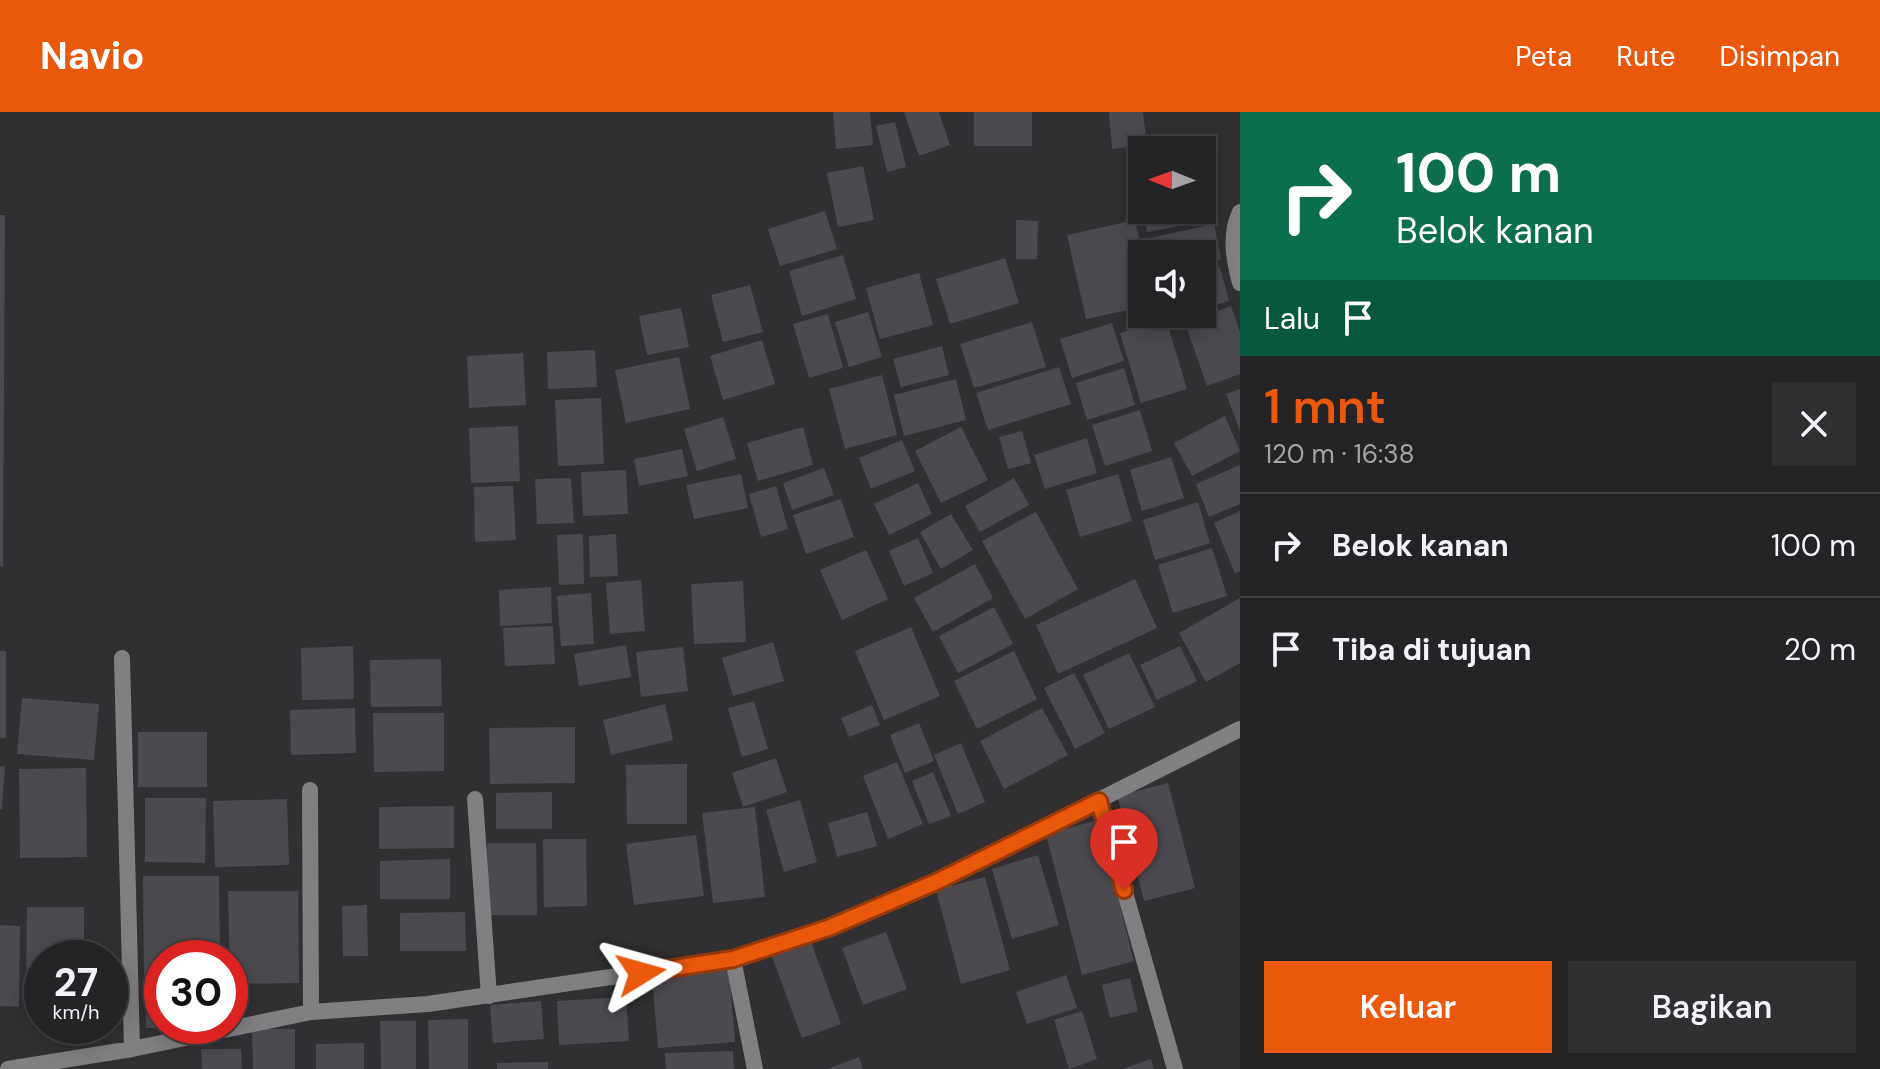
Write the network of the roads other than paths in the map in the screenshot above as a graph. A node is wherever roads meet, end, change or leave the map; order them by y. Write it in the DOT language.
graph roads {
  1 [pos="1240,212"];
  2 [pos="1240,283"];
  3 [pos="122,658"];
  4 [pos="1240,729"];
  5 [pos="310,790"];
  6 [pos="475,799"];
  7 [pos="1099,801"];
  8 [pos="733,959"];
  9 [pos="489,996"];
  10 [pos="311,1012"];
  11 [pos="132,1049"];
  12 [pos="8,1069"];
  13 [pos="755,1069"];
  14 [pos="1175,1069"];
  1 -- 2 [label="street"];
  3 -- 11 [label="street"];
  4 -- 7 [label="street"];
  5 -- 10 [label="street"];
  6 -- 9 [label="street"];
  7 -- 8 [label="street"];
  7 -- 14 [label="street"];
  8 -- 9 [label="street"];
  8 -- 13 [label="street"];
  9 -- 10 [label="street"];
  10 -- 11 [label="street"];
  11 -- 12 [label="street"];
}
